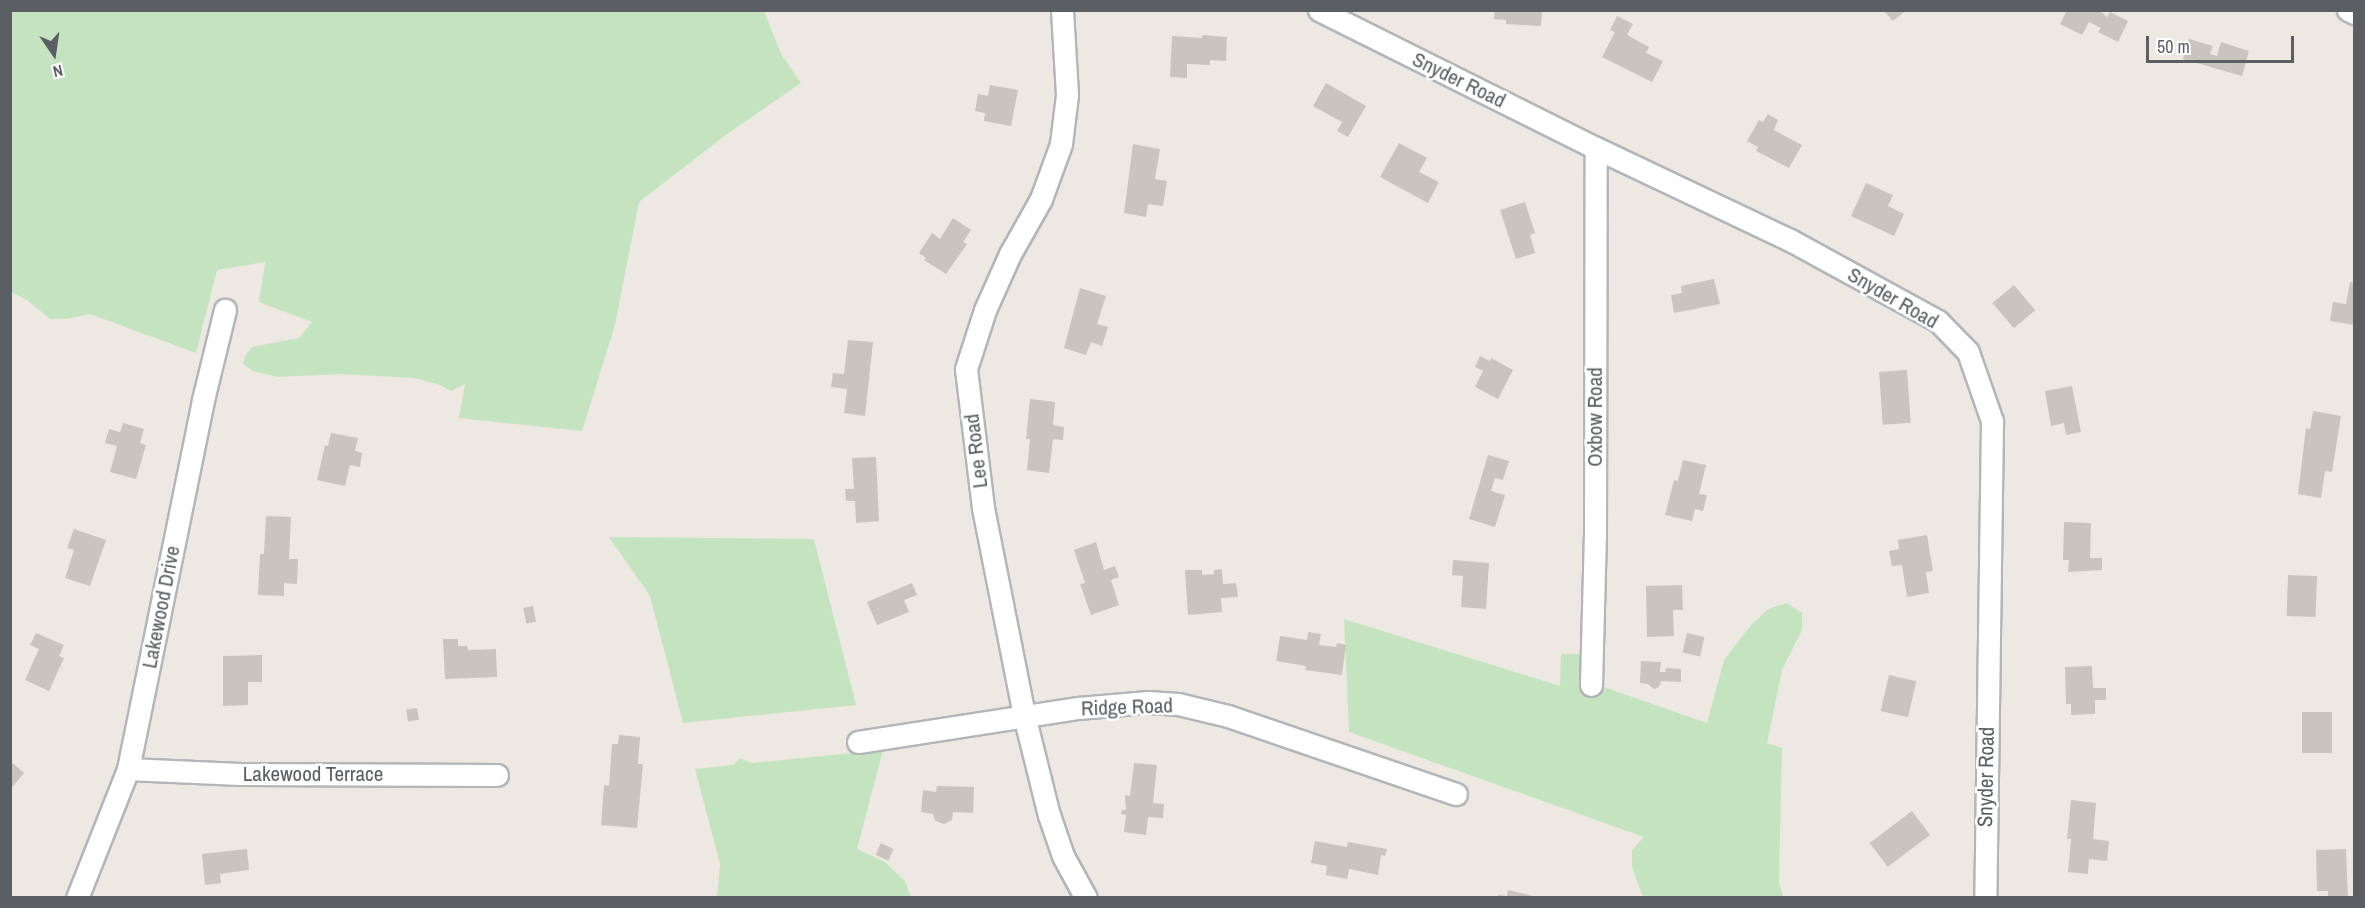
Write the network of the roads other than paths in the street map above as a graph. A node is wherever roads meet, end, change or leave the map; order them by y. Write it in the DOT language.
graph roads {
  1 [pos="1062,10"];
  2 [pos="1319,10"];
  3 [pos="2348,10"];
  4 [pos="2355,12"];
  5 [pos="1596,148"];
  6 [pos="225,310"];
  7 [pos="1591,686"];
  8 [pos="1024,715"];
  9 [pos="858,742"];
  10 [pos="128,769"];
  11 [pos="497,775"];
  12 [pos="1456,794"];
  13 [pos="77,897"];
  14 [pos="1086,897"];
  15 [pos="1985,897"];
  1 -- 8 [label="street, Lee Road"];
  2 -- 5 [label="street, Snyder Road"];
  3 -- 4 [label="street"];
  5 -- 7 [label="street, Oxbow Road"];
  5 -- 15 [label="street, Snyder Road"];
  6 -- 10 [label="street, Lakewood Drive"];
  8 -- 9 [label="street, Ridge Road"];
  8 -- 12 [label="street, Ridge Road"];
  8 -- 14 [label="street, Lee Road"];
  10 -- 11 [label="street, Lakewood Terrace"];
  10 -- 13 [label="street, Lakewood Drive"];
}
